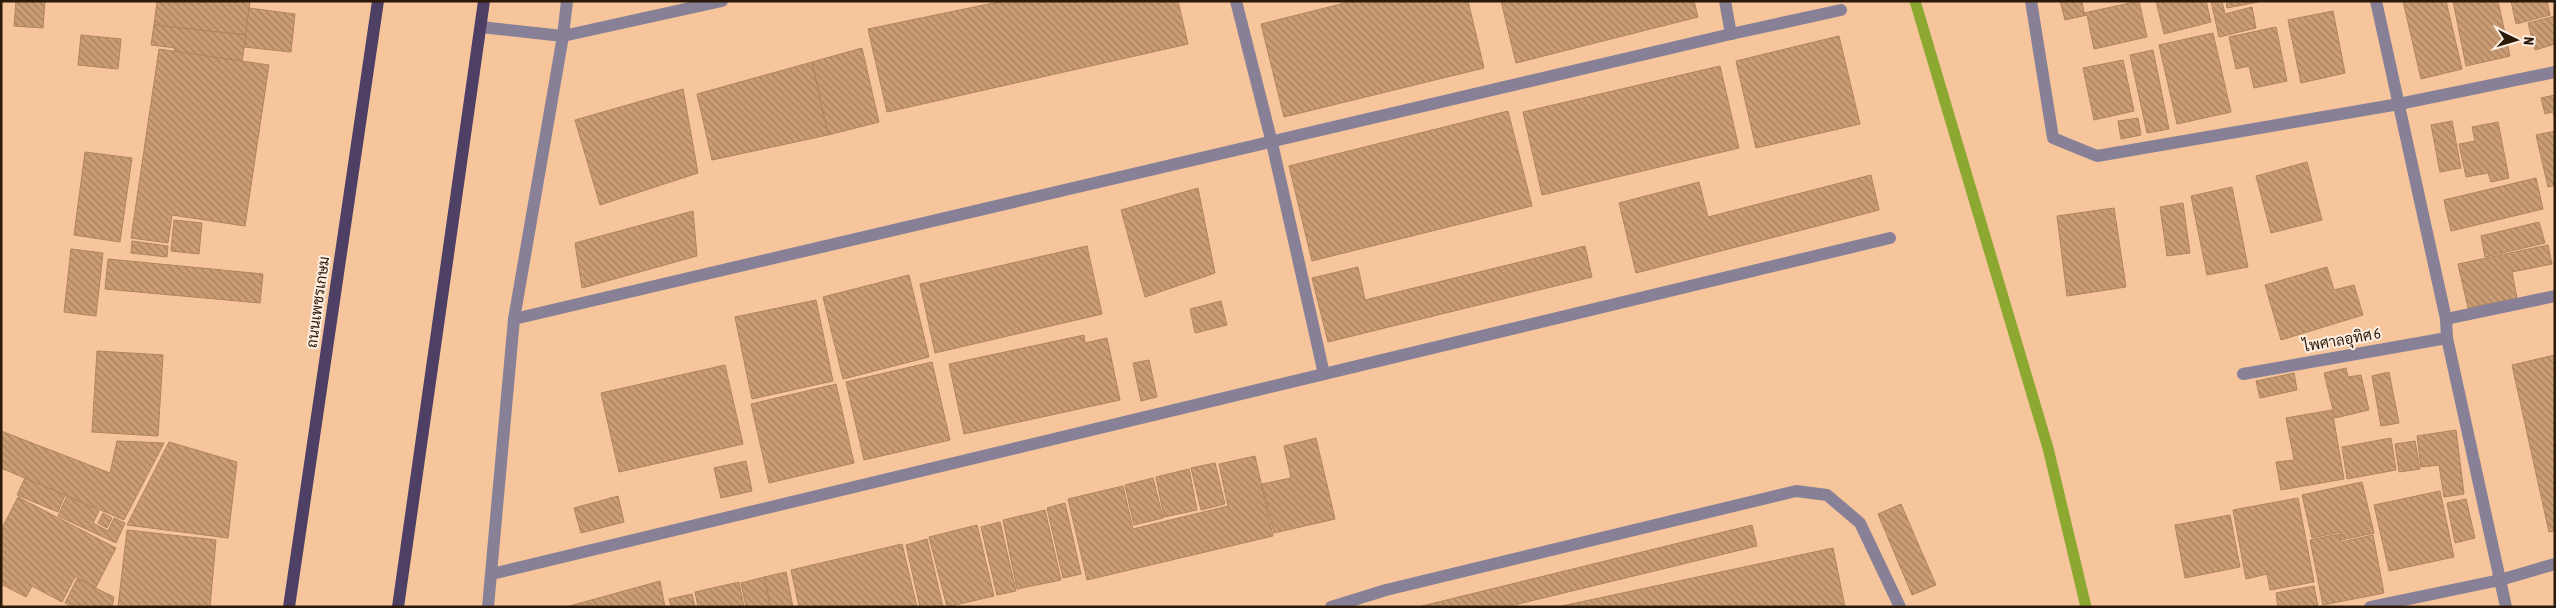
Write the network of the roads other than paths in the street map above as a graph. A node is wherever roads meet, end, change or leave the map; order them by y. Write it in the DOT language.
graph roads {
  1 [pos="378,1"];
  2 [pos="484,1"];
  3 [pos="567,1"];
  4 [pos="722,1"];
  5 [pos="1236,1"];
  6 [pos="1725,1"];
  7 [pos="2032,1"];
  8 [pos="2376,1"];
  9 [pos="1841,10"];
  10 [pos="481,27"];
  11 [pos="1731,34"];
  12 [pos="564,36"];
  13 [pos="2555,72"];
  14 [pos="2399,104"];
  15 [pos="1272,142"];
  16 [pos="1890,238"];
  17 [pos="2555,296"];
  18 [pos="514,319"];
  19 [pos="2446,319"];
  20 [pos="2446,338"];
  21 [pos="1324,374"];
  22 [pos="2243,374"];
  23 [pos="2555,564"];
  24 [pos="492,574"];
  25 [pos="2500,580"];
  26 [pos="289,607"];
  27 [pos="398,607"];
  28 [pos="488,607"];
  29 [pos="1331,607"];
  30 [pos="1900,607"];
  31 [pos="2370,607"];
  32 [pos="2506,607"];
  1 -- 26 [label="main road, ถนนเพชรเกษม"];
  2 -- 10 [label="main road"];
  3 -- 12 [label="street"];
  4 -- 12 [label="street"];
  5 -- 15 [label="street"];
  6 -- 11 [label="street"];
  7 -- 14 [label="street"];
  8 -- 14 [label="street"];
  9 -- 11 [label="street"];
  10 -- 12 [label="street"];
  10 -- 27 [label="main road"];
  11 -- 15 [label="street"];
  12 -- 18 [label="street"];
  13 -- 14 [label="street"];
  14 -- 19 [label="street"];
  15 -- 18 [label="street"];
  15 -- 21 [label="street"];
  16 -- 21 [label="street"];
  17 -- 19 [label="street"];
  18 -- 24 [label="street"];
  19 -- 20 [label="street"];
  20 -- 22 [label="street, ไพศาลอุทิศ 6"];
  20 -- 25 [label="street"];
  21 -- 24 [label="street"];
  23 -- 25 [label="street"];
  24 -- 28 [label="street"];
  25 -- 31 [label="street"];
  25 -- 32 [label="street"];
  29 -- 30 [label="street"];
}
